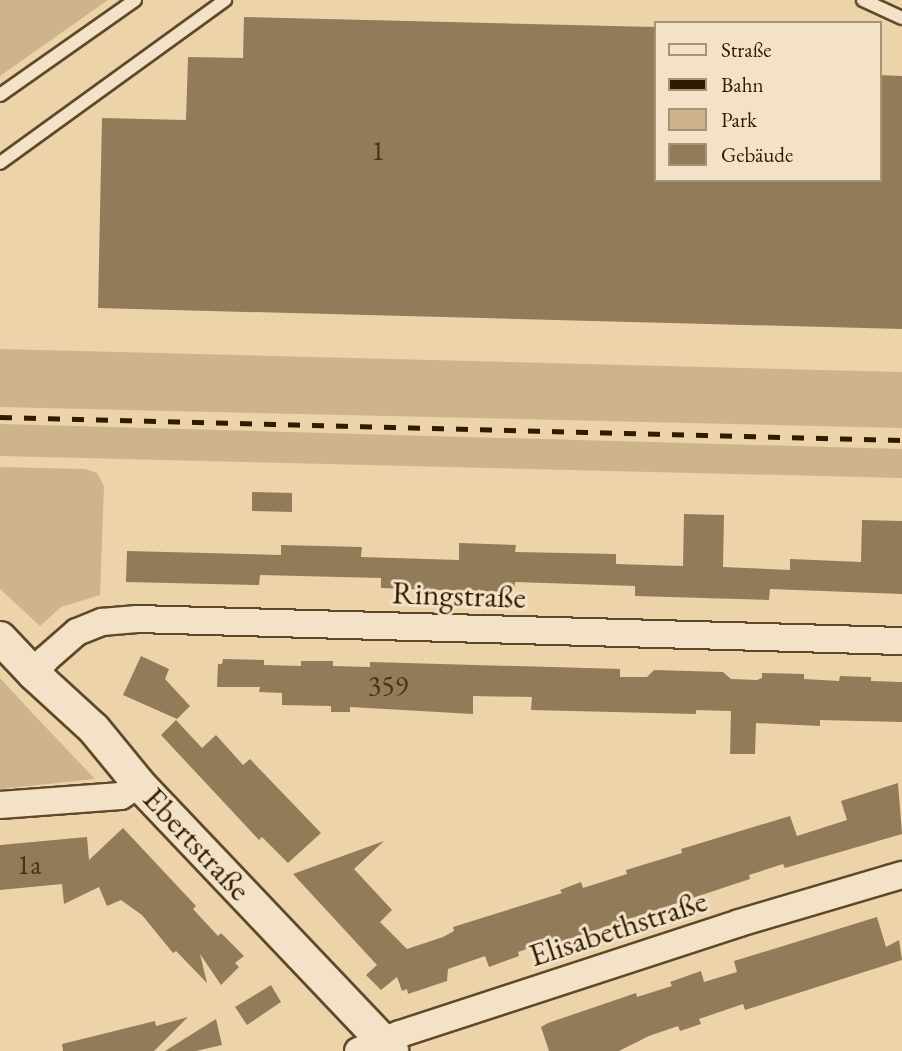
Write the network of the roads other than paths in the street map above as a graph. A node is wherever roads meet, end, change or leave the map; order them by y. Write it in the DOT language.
graph roads {
  1 [pos="135,0"];
  2 [pos="225,0"];
  3 [pos="863,0"];
  4 [pos="902,18"];
  5 [pos="0,95"];
  6 [pos="0,163"];
  7 [pos="0,638"];
  8 [pos="902,641"];
  9 [pos="34,674"];
  10 [pos="139,784"];
  11 [pos="0,805"];
  12 [pos="902,875"];
  13 [pos="378,1048"];
  1 -- 5 [label="lane"];
  2 -- 6 [label="lane"];
  3 -- 4 [label="lane"];
  7 -- 9 [label="street, Ebertstraße"];
  8 -- 9 [label="street, Ringstraße"];
  9 -- 10 [label="street, Ebertstraße"];
  10 -- 11 [label="street"];
  10 -- 13 [label="street, Ebertstraße"];
  12 -- 13 [label="street, Elisabethstraße"];
}
